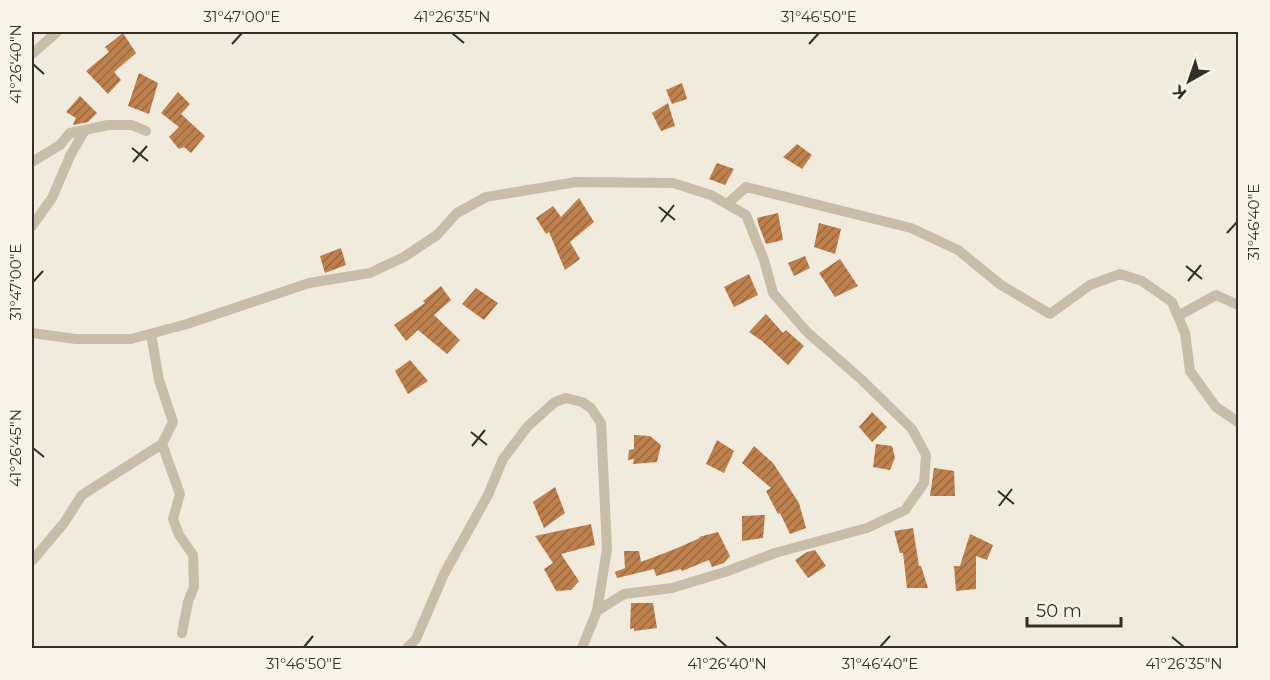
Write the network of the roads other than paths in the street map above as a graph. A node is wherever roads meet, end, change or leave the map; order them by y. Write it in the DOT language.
graph roads {
  1 [pos="57,32"];
  2 [pos="32,54"];
  3 [pos="85,130"];
  4 [pos="146,131"];
  5 [pos="32,162"];
  6 [pos="728,204"];
  7 [pos="32,226"];
  8 [pos="1239,305"];
  9 [pos="1178,316"];
  10 [pos="32,333"];
  11 [pos="152,334"];
  12 [pos="1239,422"];
  13 [pos="162,444"];
  14 [pos="32,561"];
  15 [pos="597,612"];
  16 [pos="182,633"];
  17 [pos="407,648"];
  18 [pos="582,648"];
  1 -- 2 [label="street"];
  3 -- 4 [label="street"];
  3 -- 5 [label="street"];
  3 -- 7 [label="street"];
  6 -- 9 [label="street"];
  6 -- 11 [label="street"];
  6 -- 15 [label="street"];
  8 -- 9 [label="street"];
  9 -- 12 [label="street"];
  10 -- 11 [label="street"];
  11 -- 13 [label="street"];
  13 -- 14 [label="street"];
  13 -- 16 [label="street"];
  15 -- 17 [label="street"];
  15 -- 18 [label="street"];
}
